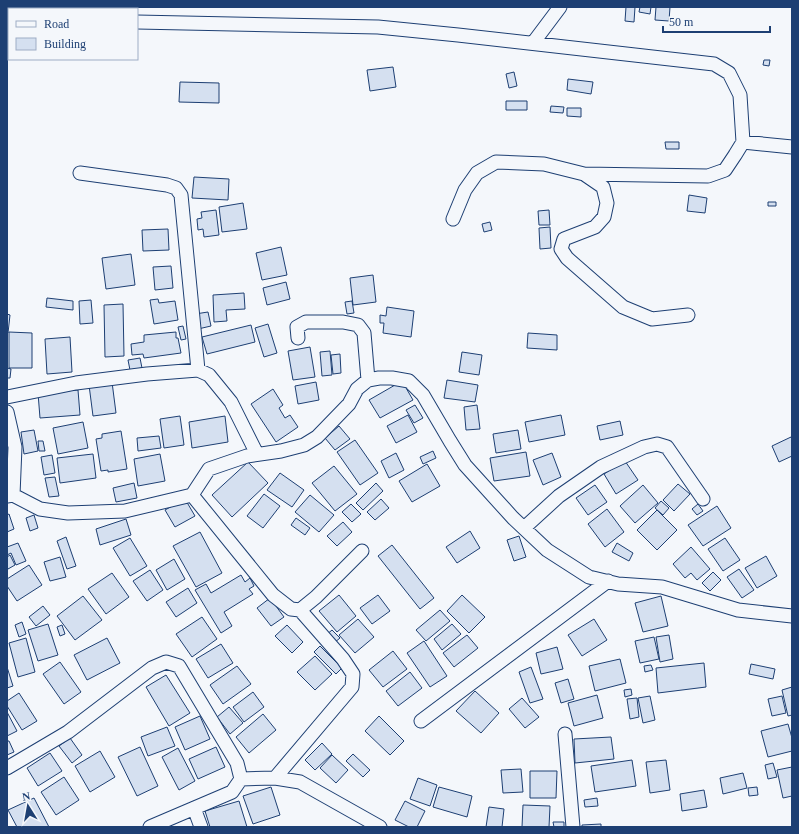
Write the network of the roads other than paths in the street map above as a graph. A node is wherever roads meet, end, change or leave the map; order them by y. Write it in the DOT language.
graph roads {
  1 [pos="560,7"];
  2 [pos="138,22"];
  3 [pos="532,43"];
  4 [pos="743,142"];
  5 [pos="792,147"];
  6 [pos="80,173"];
  7 [pos="584,174"];
  8 [pos="453,219"];
  9 [pos="688,315"];
  10 [pos="298,338"];
  11 [pos="198,370"];
  12 [pos="368,380"];
  13 [pos="7,397"];
  14 [pos="7,412"];
  15 [pos="257,454"];
  16 [pos="10,495"];
  17 [pos="192,495"];
  18 [pos="703,499"];
  19 [pos="524,528"];
  20 [pos="362,551"];
  21 [pos="608,581"];
  22 [pos="300,610"];
  23 [pos="792,616"];
  24 [pos="421,721"];
  25 [pos="564,734"];
  26 [pos="7,768"];
  27 [pos="275,778"];
  28 [pos="241,779"];
  29 [pos="194,808"];
  30 [pos="150,827"];
  31 [pos="201,827"];
  32 [pos="380,827"];
  33 [pos="573,827"];
  1 -- 3 [label="street"];
  2 -- 3 [label="street"];
  3 -- 4 [label="street"];
  4 -- 5 [label="street"];
  4 -- 7 [label="street"];
  6 -- 11 [label="street"];
  7 -- 8 [label="street"];
  7 -- 9 [label="street"];
  10 -- 12 [label="street"];
  11 -- 13 [label="street"];
  11 -- 15 [label="street"];
  12 -- 15 [label="street"];
  12 -- 19 [label="street"];
  14 -- 16 [label="street"];
  15 -- 17 [label="street"];
  16 -- 17 [label="street"];
  17 -- 22 [label="street"];
  18 -- 19 [label="street"];
  19 -- 21 [label="street"];
  20 -- 22 [label="street"];
  21 -- 23 [label="street"];
  21 -- 24 [label="street"];
  22 -- 27 [label="street"];
  25 -- 33 [label="street"];
  26 -- 28 [label="street"];
  27 -- 28 [label="street"];
  27 -- 32 [label="street"];
  28 -- 29 [label="street"];
  29 -- 30 [label="street"];
  29 -- 31 [label="street"];
}
